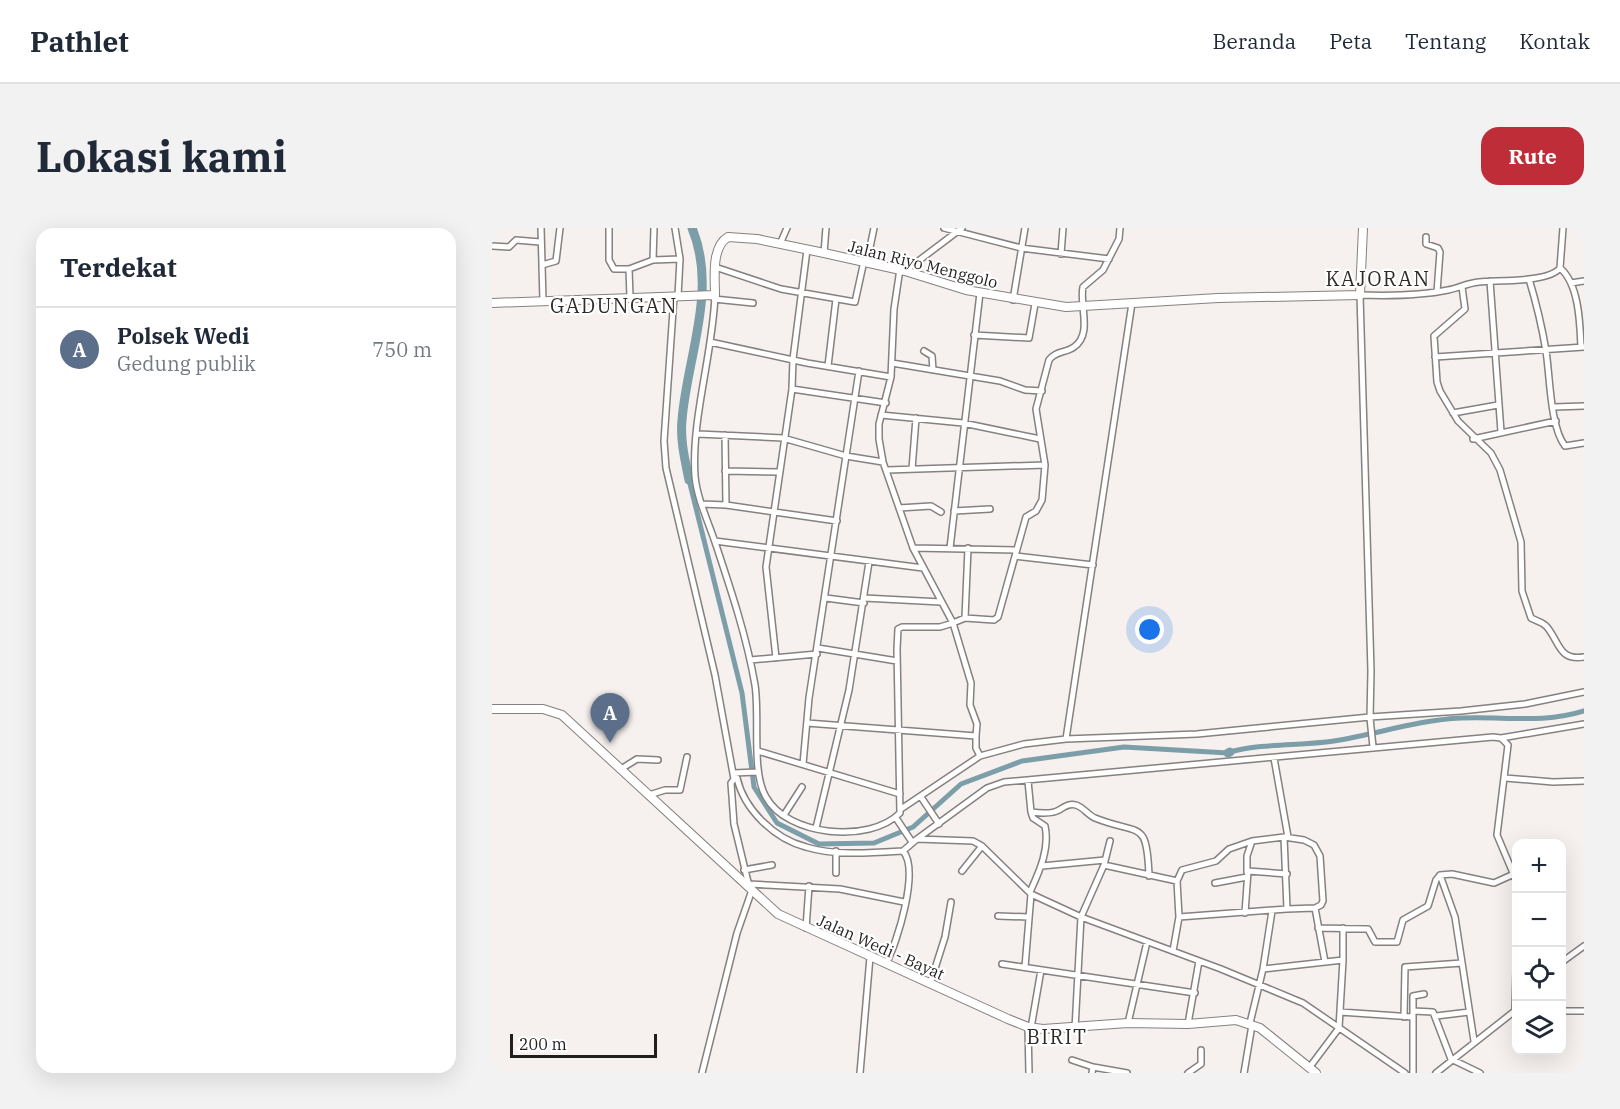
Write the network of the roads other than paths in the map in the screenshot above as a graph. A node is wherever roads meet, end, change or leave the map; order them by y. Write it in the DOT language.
graph roads {
  1 [pos="541,228"];
  2 [pos="560,228"];
  3 [pos="609,228"];
  4 [pos="654,228"];
  5 [pos="675,228"];
  6 [pos="728,228"];
  7 [pos="787,228"];
  8 [pos="826,228"];
  9 [pos="874,228"];
  10 [pos="944,228"];
  11 [pos="1025,228"];
  12 [pos="1063,228"];
  13 [pos="1120,228"];
  14 [pos="1363,228"];
  15 [pos="1563,228"];
  16 [pos="960,230"];
  17 [pos="1426,237"];
  18 [pos="726,238"];
  19 [pos="540,242"];
  20 [pos="780,244"];
  21 [pos="492,246"];
  22 [pos="1021,248"];
  23 [pos="807,250"];
  24 [pos="824,253"];
  25 [pos="1061,254"];
  26 [pos="680,259"];
  27 [pos="1109,259"];
  28 [pos="653,260"];
  29 [pos="866,262"];
  30 [pos="542,265"];
  31 [pos="715,267"];
  32 [pos="1560,268"];
  33 [pos="629,269"];
  34 [pos="902,270"];
  35 [pos="1529,279"];
  36 [pos="1490,281"];
  37 [pos="1584,281"];
  38 [pos="1570,283"];
  39 [pos="1462,287"];
  40 [pos="1437,292"];
  41 [pos="801,293"];
  42 [pos="980,293"];
  43 [pos="1360,295"];
  44 [pos="676,296"];
  45 [pos="714,296"];
  46 [pos="630,297"];
  47 [pos="836,298"];
  48 [pos="1013,300"];
  49 [pos="543,301"];
  50 [pos="492,303"];
  51 [pos="753,303"];
  52 [pos="1132,303"];
  53 [pos="1035,304"];
  54 [pos="1081,307"];
  55 [pos="974,335"];
  56 [pos="711,342"];
  57 [pos="1582,347"];
  58 [pos="1545,348"];
  59 [pos="924,351"];
  60 [pos="1494,352"];
  61 [pos="1435,357"];
  62 [pos="793,359"];
  63 [pos="892,363"];
  64 [pos="828,366"];
  65 [pos="933,370"];
  66 [pos="859,371"];
  67 [pos="969,375"];
  68 [pos="891,378"];
  69 [pos="792,389"];
  70 [pos="1042,391"];
  71 [pos="854,399"];
  72 [pos="886,403"];
  73 [pos="1498,405"];
  74 [pos="1584,406"];
  75 [pos="1554,407"];
  76 [pos="1453,413"];
  77 [pos="882,415"];
  78 [pos="916,418"];
  79 [pos="1556,421"];
  80 [pos="963,423"];
  81 [pos="1501,432"];
  82 [pos="698,434"];
  83 [pos="724,435"];
  84 [pos="783,438"];
  85 [pos="1040,439"];
  86 [pos="1473,439"];
  87 [pos="1584,443"];
  88 [pos="846,456"];
  89 [pos="883,462"];
  90 [pos="1045,465"];
  91 [pos="958,468"];
  92 [pos="912,469"];
  93 [pos="887,470"];
  94 [pos="725,471"];
  95 [pos="778,472"];
  96 [pos="702,504"];
  97 [pos="726,505"];
  98 [pos="899,508"];
  99 [pos="990,509"];
  100 [pos="954,511"];
  101 [pos="773,512"];
  102 [pos="941,512"];
  103 [pos="837,521"];
  104 [pos="715,541"];
  105 [pos="768,547"];
  106 [pos="914,548"];
  107 [pos="950,548"];
  108 [pos="968,548"];
  109 [pos="1016,553"];
  110 [pos="832,557"];
  111 [pos="869,562"];
  112 [pos="1093,565"];
  113 [pos="923,568"];
  114 [pos="826,598"];
  115 [pos="864,601"];
  116 [pos="941,602"];
  117 [pos="965,618"];
  118 [pos="953,623"];
  119 [pos="818,651"];
  120 [pos="856,655"];
  121 [pos="1584,657"];
  122 [pos="776,658"];
  123 [pos="750,660"];
  124 [pos="897,661"];
  125 [pos="1584,692"];
  126 [pos="492,709"];
  127 [pos="1370,718"];
  128 [pos="807,723"];
  129 [pos="1584,724"];
  130 [pos="840,726"];
  131 [pos="899,729"];
  132 [pos="976,736"];
  133 [pos="1501,738"];
  134 [pos="1066,739"];
  135 [pos="1373,747"];
  136 [pos="758,751"];
  137 [pos="980,756"];
  138 [pos="687,757"];
  139 [pos="1274,758"];
  140 [pos="658,760"];
  141 [pos="803,764"];
  142 [pos="621,769"];
  143 [pos="757,772"];
  144 [pos="830,774"];
  145 [pos="733,776"];
  146 [pos="1505,778"];
  147 [pos="1028,781"];
  148 [pos="1584,781"];
  149 [pos="802,787"];
  150 [pos="900,794"];
  151 [pos="649,795"];
  152 [pos="922,798"];
  153 [pos="902,809"];
  154 [pos="1031,812"];
  155 [pos="784,816"];
  156 [pos="897,819"];
  157 [pos="938,823"];
  158 [pos="816,828"];
  159 [pos="1286,837"];
  160 [pos="913,841"];
  161 [pos="1110,841"];
  162 [pos="1252,841"];
  163 [pos="982,846"];
  164 [pos="836,851"];
  165 [pos="903,851"];
  166 [pos="1105,862"];
  167 [pos="772,865"];
  168 [pos="1042,866"];
  169 [pos="744,870"];
  170 [pos="1512,870"];
  171 [pos="962,871"];
  172 [pos="836,873"];
  173 [pos="1287,874"];
  174 [pos="1247,875"];
  175 [pos="1440,875"];
  176 [pos="1149,876"];
  177 [pos="1512,878"];
  178 [pos="1177,881"];
  179 [pos="1215,883"];
  180 [pos="809,886"];
  181 [pos="750,887"];
  182 [pos="1031,893"];
  183 [pos="904,902"];
  184 [pos="951,902"];
  185 [pos="1315,908"];
  186 [pos="1287,909"];
  187 [pos="1272,910"];
  188 [pos="1245,913"];
  189 [pos="999,916"];
  190 [pos="1029,917"];
  191 [pos="1081,917"];
  192 [pos="1179,917"];
  193 [pos="1318,927"];
  194 [pos="806,928"];
  195 [pos="1343,928"];
  196 [pos="1147,942"];
  197 [pos="1584,946"];
  198 [pos="1173,951"];
  199 [pos="870,957"];
  200 [pos="1566,959"];
  201 [pos="1343,960"];
  202 [pos="1199,961"];
  203 [pos="1325,962"];
  204 [pos="1462,963"];
  205 [pos="886,964"];
  206 [pos="1002,964"];
  207 [pos="1025,968"];
  208 [pos="1263,969"];
  209 [pos="1041,970"];
  210 [pos="1078,976"];
  211 [pos="930,984"];
  212 [pos="1259,984"];
  213 [pos="1137,985"];
  214 [pos="1195,993"];
  215 [pos="1424,994"];
  216 [pos="1566,1011"];
  217 [pos="1584,1011"];
  218 [pos="1340,1012"];
  219 [pos="1469,1012"];
  220 [pos="1512,1013"];
  221 [pos="1413,1014"];
  222 [pos="1436,1016"];
  223 [pos="1404,1017"];
  224 [pos="1128,1023"];
  225 [pos="1251,1023"];
  226 [pos="1188,1024"];
  227 [pos="1030,1028"];
  228 [pos="1339,1028"];
  229 [pos="1075,1029"];
  230 [pos="1474,1041"];
  231 [pos="1202,1050"];
  232 [pos="1451,1059"];
  233 [pos="1071,1060"];
  234 [pos="1092,1070"];
  235 [pos="1312,1070"];
  236 [pos="702,1073"];
  237 [pos="860,1073"];
  238 [pos="1029,1073"];
  239 [pos="1127,1073"];
  240 [pos="1188,1073"];
  241 [pos="1244,1073"];
  242 [pos="1405,1073"];
  243 [pos="1413,1073"];
  244 [pos="1437,1073"];
  245 [pos="1480,1073"];
  1 -- 19 [label="street"];
  2 -- 30 [label="street"];
  3 -- 33 [label="street"];
  4 -- 28 [label="street"];
  5 -- 26 [label="street"];
  6 -- 18 [label="street"];
  7 -- 20 [label="street"];
  8 -- 24 [label="street"];
  9 -- 29 [label="street"];
  10 -- 16 [label="street"];
  11 -- 22 [label="street"];
  12 -- 25 [label="street"];
  13 -- 27 [label="street"];
  14 -- 43 [label="street"];
  15 -- 32 [label="street"];
  16 -- 22 [label="street"];
  16 -- 34 [label="street"];
  17 -- 40 [label="street"];
  18 -- 20 [label="street, Jalan Riyo Menggolo"];
  18 -- 31 [label="street"];
  19 -- 21 [label="street"];
  19 -- 30 [label="street"];
  20 -- 23 [label="street, Jalan Riyo Menggolo"];
  22 -- 25 [label="street"];
  22 -- 48 [label="street"];
  23 -- 24 [label="street, Jalan Riyo Menggolo"];
  23 -- 41 [label="street"];
  24 -- 29 [label="street, Jalan Riyo Menggolo"];
  25 -- 27 [label="street"];
  26 -- 28 [label="street"];
  26 -- 44 [label="street"];
  27 -- 54 [label="street"];
  28 -- 33 [label="street"];
  29 -- 34 [label="street, Jalan Riyo Menggolo"];
  29 -- 47 [label="street"];
  30 -- 49 [label="street"];
  31 -- 41 [label="street"];
  31 -- 45 [label="street"];
  32 -- 35 [label="street"];
  32 -- 38 [label="street"];
  33 -- 46 [label="street"];
  34 -- 42 [label="street, Jalan Riyo Menggolo"];
  34 -- 63 [label="street"];
  35 -- 36 [label="street"];
  35 -- 58 [label="street"];
  36 -- 39 [label="street"];
  36 -- 60 [label="street"];
  37 -- 38 [label="street"];
  38 -- 57 [label="street"];
  39 -- 40 [label="street"];
  39 -- 61 [label="street"];
  40 -- 43 [label="street"];
  41 -- 47 [label="street"];
  41 -- 62 [label="street"];
  42 -- 48 [label="street, Jalan Riyo Menggolo"];
  42 -- 55 [label="street"];
  43 -- 52 [label="street, Jalan Riyo Menggolo"];
  43 -- 127 [label="street"];
  44 -- 45 [label="street"];
  44 -- 46 [label="street"];
  44 -- 145 [label="street"];
  45 -- 51 [label="street"];
  45 -- 56 [label="street"];
  46 -- 49 [label="street"];
  47 -- 64 [label="street"];
  48 -- 53 [label="street, Jalan Riyo Menggolo"];
  49 -- 50 [label="street"];
  52 -- 54 [label="street, Jalan Riyo Menggolo"];
  52 -- 112 [label="street"];
  53 -- 54 [label="street, Jalan Riyo Menggolo"];
  53 -- 55 [label="street"];
  54 -- 70 [label="street"];
  55 -- 67 [label="street"];
  56 -- 62 [label="street"];
  56 -- 82 [label="street"];
  57 -- 58 [label="street"];
  58 -- 60 [label="street"];
  58 -- 75 [label="street"];
  59 -- 65 [label="street"];
  60 -- 61 [label="street"];
  60 -- 73 [label="street"];
  61 -- 76 [label="street"];
  62 -- 64 [label="street"];
  62 -- 69 [label="street"];
  63 -- 65 [label="street"];
  63 -- 68 [label="street"];
  64 -- 66 [label="street"];
  65 -- 67 [label="street"];
  66 -- 68 [label="street"];
  66 -- 71 [label="street"];
  67 -- 70 [label="street"];
  67 -- 80 [label="street"];
  68 -- 72 [label="street"];
  69 -- 71 [label="street"];
  69 -- 84 [label="street"];
  70 -- 85 [label="street"];
  71 -- 72 [label="street"];
  71 -- 88 [label="street"];
  72 -- 77 [label="street"];
  73 -- 76 [label="street"];
  73 -- 81 [label="street"];
  74 -- 75 [label="street"];
  75 -- 79 [label="street"];
  76 -- 86 [label="street"];
  77 -- 78 [label="street"];
  77 -- 89 [label="street"];
  78 -- 80 [label="street"];
  78 -- 92 [label="street"];
  79 -- 81 [label="street"];
  79 -- 87 [label="street"];
  80 -- 85 [label="street"];
  80 -- 91 [label="street"];
  81 -- 86 [label="street"];
  82 -- 83 [label="street"];
  82 -- 96 [label="street"];
  83 -- 84 [label="street"];
  83 -- 94 [label="street"];
  84 -- 88 [label="street"];
  84 -- 95 [label="street"];
  85 -- 90 [label="street"];
  86 -- 121 [label="street"];
  88 -- 89 [label="street"];
  88 -- 103 [label="street"];
  89 -- 93 [label="street"];
  90 -- 91 [label="street"];
  90 -- 109 [label="street"];
  91 -- 92 [label="street"];
  91 -- 100 [label="street"];
  92 -- 93 [label="street"];
  93 -- 98 [label="street"];
  94 -- 95 [label="street"];
  94 -- 97 [label="street"];
  95 -- 101 [label="street"];
  96 -- 97 [label="street"];
  96 -- 104 [label="street"];
  97 -- 101 [label="street"];
  98 -- 102 [label="street"];
  98 -- 106 [label="street"];
  99 -- 100 [label="street"];
  100 -- 107 [label="street"];
  101 -- 103 [label="street"];
  101 -- 105 [label="street"];
  103 -- 110 [label="street"];
  104 -- 105 [label="street"];
  104 -- 123 [label="street"];
  105 -- 110 [label="street"];
  105 -- 122 [label="street"];
  106 -- 107 [label="street"];
  106 -- 113 [label="street"];
  107 -- 108 [label="street"];
  108 -- 109 [label="street"];
  108 -- 117 [label="street"];
  109 -- 112 [label="street"];
  109 -- 117 [label="street"];
  110 -- 111 [label="street"];
  110 -- 114 [label="street"];
  111 -- 113 [label="street"];
  111 -- 115 [label="street"];
  112 -- 134 [label="street"];
  113 -- 116 [label="street"];
  114 -- 115 [label="street"];
  114 -- 119 [label="street"];
  115 -- 116 [label="street"];
  115 -- 120 [label="street"];
  116 -- 118 [label="street"];
  117 -- 118 [label="street"];
  118 -- 124 [label="street"];
  118 -- 132 [label="street"];
  119 -- 120 [label="street"];
  119 -- 122 [label="street"];
  119 -- 128 [label="street"];
  120 -- 124 [label="street"];
  120 -- 130 [label="street"];
  122 -- 123 [label="street"];
  123 -- 136 [label="street"];
  124 -- 131 [label="street"];
  125 -- 127 [label="street"];
  126 -- 142 [label="street, Jalan Wedi - Bayat"];
  127 -- 134 [label="street"];
  127 -- 135 [label="street"];
  128 -- 130 [label="street"];
  128 -- 141 [label="street"];
  129 -- 133 [label="street"];
  130 -- 131 [label="street"];
  130 -- 144 [label="street"];
  131 -- 132 [label="street"];
  131 -- 150 [label="street"];
  132 -- 137 [label="street"];
  133 -- 135 [label="street"];
  133 -- 146 [label="street"];
  134 -- 137 [label="street"];
  135 -- 139 [label="street"];
  136 -- 141 [label="street"];
  136 -- 143 [label="street"];
  137 -- 152 [label="street"];
  138 -- 151 [label="street"];
  139 -- 147 [label="street"];
  139 -- 159 [label="street"];
  140 -- 142 [label="street"];
  141 -- 144 [label="street"];
  142 -- 151 [label="street, Jalan Wedi - Bayat"];
  143 -- 145 [label="street"];
  143 -- 155 [label="street"];
  144 -- 150 [label="street"];
  144 -- 158 [label="street"];
  145 -- 164 [label="street"];
  145 -- 169 [label="street"];
  146 -- 148 [label="street"];
  146 -- 170 [label="street"];
  147 -- 154 [label="street"];
  147 -- 157 [label="street"];
  149 -- 155 [label="street"];
  150 -- 153 [label="street"];
  151 -- 181 [label="street, Jalan Wedi - Bayat"];
  152 -- 153 [label="street"];
  152 -- 157 [label="street"];
  153 -- 156 [label="street"];
  154 -- 168 [label="street"];
  154 -- 176 [label="street"];
  155 -- 158 [label="street"];
  156 -- 158 [label="street"];
  156 -- 160 [label="street"];
  157 -- 160 [label="street"];
  159 -- 162 [label="street"];
  159 -- 173 [label="street"];
  159 -- 185 [label="street"];
  160 -- 163 [label="street"];
  160 -- 165 [label="street"];
  161 -- 166 [label="street"];
  162 -- 174 [label="street"];
  162 -- 178 [label="street"];
  163 -- 171 [label="street"];
  163 -- 182 [label="street"];
  164 -- 165 [label="street"];
  164 -- 172 [label="street"];
  165 -- 183 [label="street"];
  166 -- 168 [label="street"];
  166 -- 176 [label="street"];
  166 -- 191 [label="street"];
  167 -- 169 [label="street"];
  168 -- 182 [label="street"];
  169 -- 181 [label="street"];
  173 -- 174 [label="street"];
  173 -- 186 [label="street"];
  174 -- 179 [label="street"];
  174 -- 188 [label="street"];
  175 -- 177 [label="street"];
  175 -- 195 [label="street"];
  175 -- 204 [label="street"];
  176 -- 178 [label="street"];
  178 -- 192 [label="street"];
  180 -- 181 [label="street"];
  180 -- 183 [label="street"];
  180 -- 194 [label="street"];
  181 -- 194 [label="street, Jalan Wedi - Bayat"];
  181 -- 236 [label="street"];
  182 -- 190 [label="street"];
  182 -- 191 [label="street"];
  183 -- 205 [label="street"];
  184 -- 211 [label="street"];
  185 -- 186 [label="street"];
  185 -- 193 [label="street"];
  186 -- 187 [label="street"];
  187 -- 188 [label="street"];
  187 -- 208 [label="street"];
  188 -- 192 [label="street"];
  189 -- 190 [label="street"];
  190 -- 207 [label="street"];
  191 -- 196 [label="street"];
  191 -- 210 [label="street"];
  192 -- 198 [label="street"];
  193 -- 195 [label="street"];
  193 -- 203 [label="street"];
  194 -- 199 [label="street, Jalan Wedi - Bayat"];
  195 -- 201 [label="street"];
  196 -- 198 [label="street"];
  196 -- 213 [label="street"];
  197 -- 200 [label="street"];
  198 -- 202 [label="street"];
  199 -- 205 [label="street, Jalan Wedi - Bayat"];
  199 -- 237 [label="street"];
  201 -- 203 [label="street"];
  201 -- 218 [label="street"];
  202 -- 212 [label="street"];
  202 -- 214 [label="street"];
  203 -- 208 [label="street"];
  204 -- 219 [label="street"];
  204 -- 223 [label="street"];
  205 -- 211 [label="street, Jalan Wedi - Bayat"];
  206 -- 207 [label="street"];
  207 -- 209 [label="street"];
  208 -- 212 [label="street"];
  209 -- 210 [label="street"];
  209 -- 227 [label="street"];
  210 -- 213 [label="street"];
  210 -- 229 [label="street"];
  211 -- 227 [label="street, Jalan Wedi - Bayat"];
  212 -- 225 [label="street"];
  212 -- 228 [label="street"];
  213 -- 214 [label="street"];
  213 -- 224 [label="street"];
  214 -- 226 [label="street"];
  215 -- 221 [label="street"];
  216 -- 217 [label="street"];
  218 -- 223 [label="street"];
  218 -- 228 [label="street"];
  219 -- 222 [label="street"];
  219 -- 230 [label="street"];
  220 -- 230 [label="street"];
  221 -- 222 [label="street"];
  221 -- 223 [label="street"];
  221 -- 243 [label="street"];
  222 -- 232 [label="street"];
  224 -- 226 [label="street, Jalan Wedi - Bayat"];
  224 -- 229 [label="street, Jalan Wedi - Bayat"];
  225 -- 226 [label="street, Jalan Wedi - Bayat"];
  225 -- 235 [label="street"];
  225 -- 241 [label="street"];
  227 -- 229 [label="street, Jalan Wedi - Bayat"];
  227 -- 238 [label="street"];
  228 -- 235 [label="street"];
  228 -- 242 [label="street"];
  230 -- 232 [label="street"];
  231 -- 240 [label="street"];
  232 -- 244 [label="street"];
  232 -- 245 [label="street"];
  233 -- 234 [label="street"];
  234 -- 239 [label="street"];
}
